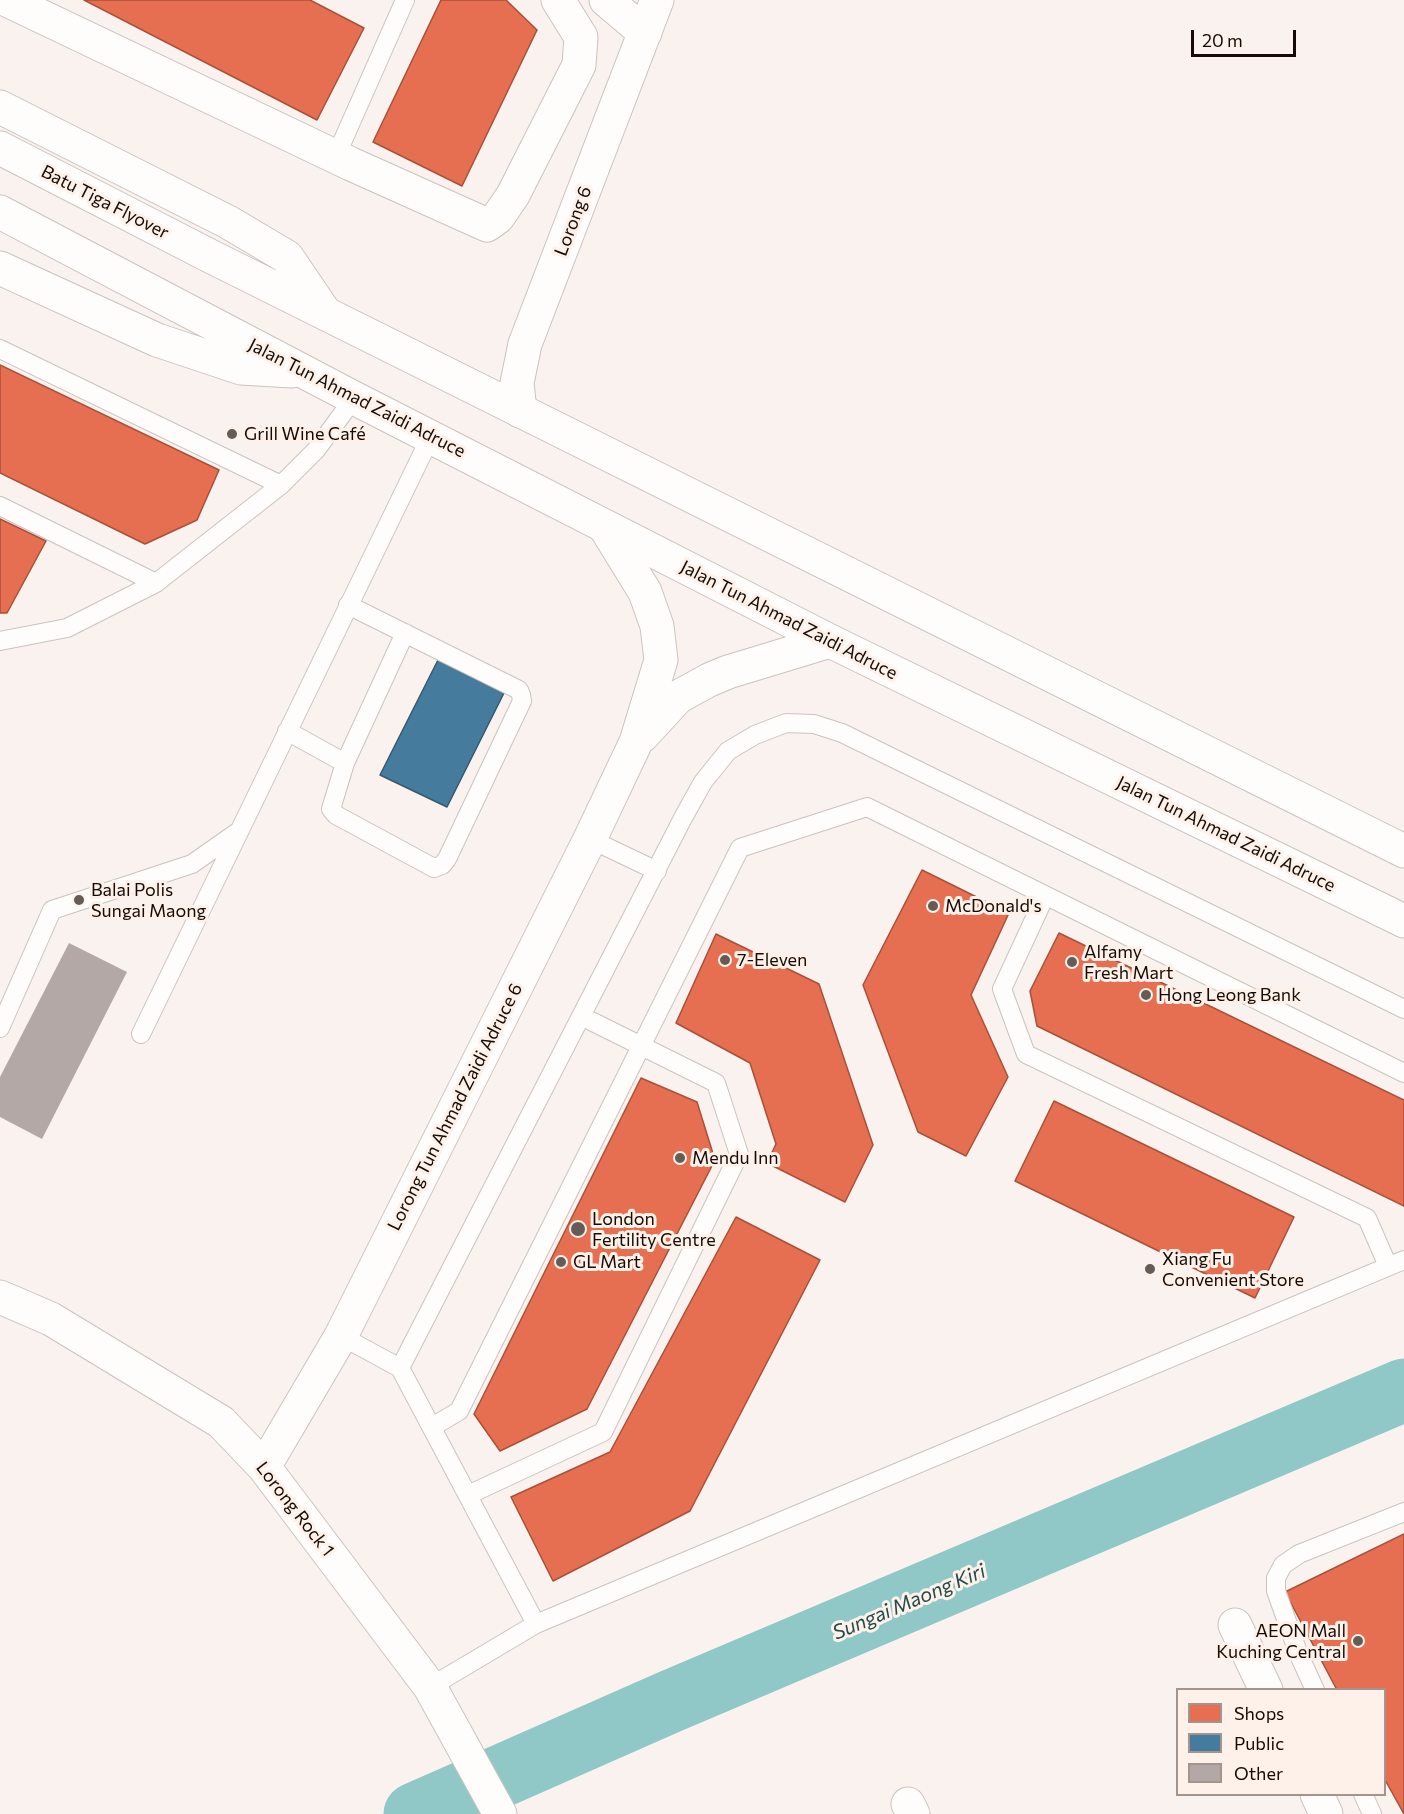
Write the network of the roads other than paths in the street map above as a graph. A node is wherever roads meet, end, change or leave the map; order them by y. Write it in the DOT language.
graph roads {
  1 [pos="7,0"];
  2 [pos="558,0"];
  3 [pos="606,0"];
  4 [pos="657,0"];
  5 [pos="399,2"];
  6 [pos="645,33"];
  7 [pos="0,107"];
  8 [pos="0,148"];
  9 [pos="336,156"];
  10 [pos="0,212"];
  11 [pos="0,268"];
  12 [pos="326,314"];
  13 [pos="0,349"];
  14 [pos="306,372"];
  15 [pos="354,398"];
  16 [pos="520,411"];
  17 [pos="431,436"];
  18 [pos="281,485"];
  19 [pos="0,506"];
  20 [pos="605,527"];
  21 [pos="156,583"];
  22 [pos="348,604"];
  23 [pos="405,633"];
  24 [pos="0,641"];
  25 [pos="830,641"];
  26 [pos="287,731"];
  27 [pos="636,742"];
  28 [pos="345,763"];
  29 [pos="241,830"];
  30 [pos="590,839"];
  31 [pos="1404,851"];
  32 [pos="657,871"];
  33 [pos="1046,896"];
  34 [pos="1404,921"];
  35 [pos="1404,1009"];
  36 [pos="581,1016"];
  37 [pos="0,1028"];
  38 [pos="141,1034"];
  39 [pos="641,1045"];
  40 [pos="1404,1073"];
  41 [pos="1396,1263"];
  42 [pos="0,1297"];
  43 [pos="341,1336"];
  44 [pos="400,1368"];
  45 [pos="432,1427"];
  46 [pos="264,1467"];
  47 [pos="468,1495"];
  48 [pos="1404,1512"];
  49 [pos="536,1624"];
  50 [pos="1235,1625"];
  51 [pos="430,1687"];
  52 [pos="1266,1688"];
  53 [pos="1315,1688"];
  54 [pos="1318,1796"];
  55 [pos="1364,1796"];
  56 [pos="500,1814"];
  57 [pos="1326,1814"];
  58 [pos="1372,1814"];
  1 -- 9 [label="main road"];
  2 -- 9 [label="main road"];
  3 -- 6 [label="main road"];
  4 -- 6 [label="main road, Lorong 6"];
  5 -- 9 [label="lane"];
  6 -- 16 [label="main road, Lorong 6"];
  7 -- 12 [label="main road"];
  8 -- 12 [label="main road, Batu Tiga Flyover"];
  10 -- 14 [label="main road, Jalan Tun Ahmad Zaidi Adruce"];
  11 -- 14 [label="main road"];
  12 -- 16 [label="main road"];
  13 -- 18 [label="lane"];
  14 -- 15 [label="main road, Jalan Tun Ahmad Zaidi Adruce"];
  15 -- 17 [label="main road, Jalan Tun Ahmad Zaidi Adruce"];
  15 -- 18 [label="lane"];
  16 -- 31 [label="main road"];
  17 -- 20 [label="main road, Jalan Tun Ahmad Zaidi Adruce"];
  17 -- 22 [label="lane"];
  18 -- 21 [label="lane"];
  19 -- 21 [label="lane"];
  20 -- 25 [label="main road, Jalan Tun Ahmad Zaidi Adruce"];
  20 -- 27 [label="main road, Lorong Tun Ahmad Zaidi Adruce 6"];
  21 -- 24 [label="lane"];
  22 -- 23 [label="lane"];
  22 -- 26 [label="lane"];
  23 -- 28 [label="lane"];
  23 -- 28 [label="lane"];
  25 -- 27 [label="main road, Lorong Tun Ahmad Zaidi Adruce 6"];
  25 -- 34 [label="main road, Jalan Tun Ahmad Zaidi Adruce"];
  26 -- 28 [label="lane"];
  26 -- 29 [label="lane"];
  27 -- 30 [label="main road, Lorong Tun Ahmad Zaidi Adruce 6"];
  29 -- 37 [label="lane"];
  29 -- 38 [label="lane"];
  30 -- 32 [label="lane"];
  30 -- 43 [label="main road, Lorong Tun Ahmad Zaidi Adruce 6"];
  32 -- 35 [label="lane"];
  32 -- 36 [label="lane"];
  33 -- 39 [label="lane"];
  33 -- 40 [label="lane"];
  33 -- 41 [label="lane"];
  36 -- 39 [label="lane"];
  36 -- 44 [label="lane"];
  39 -- 45 [label="lane"];
  39 -- 47 [label="lane"];
  41 -- 49 [label="lane"];
  42 -- 46 [label="main road, Lorong Rock 1"];
  43 -- 44 [label="lane"];
  43 -- 46 [label="main road, Lorong Tun Ahmad Zaidi Adruce 6"];
  44 -- 45 [label="lane"];
  45 -- 47 [label="lane"];
  46 -- 51 [label="main road, Lorong Rock 1"];
  47 -- 49 [label="lane"];
  48 -- 53 [label="lane"];
  49 -- 51 [label="lane"];
  50 -- 52 [label="main road"];
  51 -- 56 [label="main road, Lorong Rock 1"];
  54 -- 57 [label="main road"];
  55 -- 58 [label="lane"];
}
